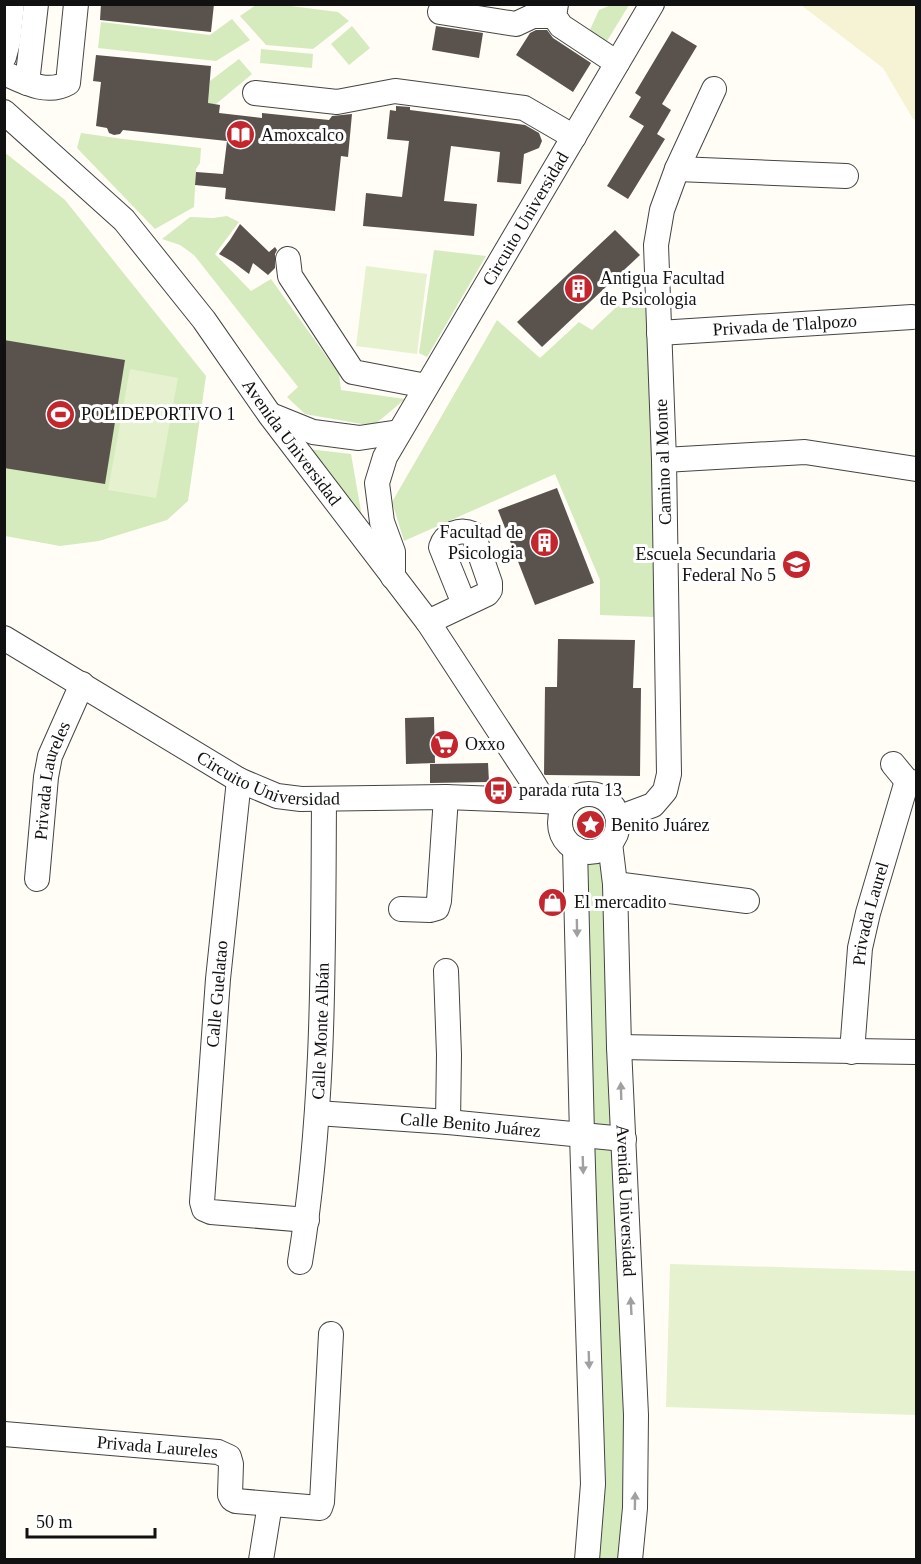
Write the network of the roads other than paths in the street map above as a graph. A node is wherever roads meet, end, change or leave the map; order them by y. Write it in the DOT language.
graph roads {
  1 [pos="12,4"];
  2 [pos="36,4"];
  3 [pos="76,4"];
  4 [pos="652,4"];
  5 [pos="555,10"];
  6 [pos="440,12"];
  7 [pos="4,57"];
  8 [pos="617,63"];
  9 [pos="4,72"];
  10 [pos="27,83"];
  11 [pos="714,88"];
  12 [pos="255,93"];
  13 [pos="4,112"];
  14 [pos="574,137"];
  15 [pos="676,169"];
  16 [pos="846,176"];
  17 [pos="288,259"];
  18 [pos="912,317"];
  19 [pos="659,333"];
  20 [pos="426,386"];
  21 [pos="270,415"];
  22 [pos="399,432"];
  23 [pos="664,460"];
  24 [pos="916,469"];
  25 [pos="393,577"];
  26 [pos="464,604"];
  27 [pos="428,622"];
  28 [pos="4,638"];
  29 [pos="82,684"];
  30 [pos="905,776"];
  31 [pos="239,780"];
  32 [pos="446,797"];
  33 [pos="324,800"];
  34 [pos="544,801"];
  35 [pos="568,803"];
  36 [pos="618,818"];
  37 [pos="610,843"];
  38 [pos="575,848"];
  39 [pos="37,879"];
  40 [pos="615,884"];
  41 [pos="747,901"];
  42 [pos="401,909"];
  43 [pos="446,970"];
  44 [pos="620,1047"];
  45 [pos="852,1052"];
  46 [pos="916,1053"];
  47 [pos="317,1113"];
  48 [pos="448,1122"];
  49 [pos="582,1135"];
  50 [pos="624,1139"];
  51 [pos="307,1220"];
  52 [pos="300,1262"];
  53 [pos="331,1335"];
  54 [pos="4,1434"];
  55 [pos="270,1504"];
  56 [pos="261,1560"];
  57 [pos="587,1560"];
  58 [pos="630,1560"];
  1 -- 7 [label="street"];
  2 -- 10 [label="street"];
  3 -- 10 [label="street"];
  4 -- 8 [label="street, Circuito Universidad"];
  5 -- 6 [label="street"];
  5 -- 8 [label="street"];
  8 -- 14 [label="street, Circuito Universidad"];
  9 -- 10 [label="street"];
  11 -- 15 [label="street, Camino al Monte"];
  12 -- 14 [label="street"];
  13 -- 21 [label="street, Avenida Universidad"];
  14 -- 20 [label="street, Circuito Universidad"];
  15 -- 16 [label="street"];
  15 -- 19 [label="street, Camino al Monte"];
  17 -- 20 [label="street"];
  18 -- 19 [label="street, Privada de Tlalpozo"];
  19 -- 23 [label="street, Camino al Monte"];
  20 -- 22 [label="street, Circuito Universidad"];
  21 -- 22 [label="street"];
  21 -- 25 [label="street, Avenida Universidad"];
  22 -- 25 [label="street, Circuito Universidad"];
  23 -- 24 [label="street"];
  23 -- 36 [label="street, Camino al Monte"];
  25 -- 27 [label="street, Avenida Universidad"];
  26 -- 27 [label="street"];
  27 -- 34 [label="street, Avenida Universidad"];
  28 -- 29 [label="street, Circuito Universidad"];
  29 -- 31 [label="street, Circuito Universidad"];
  29 -- 39 [label="street, Privada Laureles"];
  30 -- 45 [label="street, Privada Laurel"];
  31 -- 33 [label="street, Circuito Universidad"];
  31 -- 51 [label="street, Calle Guelatao"];
  32 -- 33 [label="street, Circuito Universidad"];
  32 -- 34 [label="street, Circuito Universidad"];
  32 -- 42 [label="street"];
  33 -- 47 [label="street, Calle Monte Albán"];
  34 -- 35 [label="street, Circuito Universidad"];
  35 -- 36 [label="street"];
  35 -- 38 [label="street"];
  36 -- 37 [label="street"];
  37 -- 38 [label="street"];
  37 -- 40 [label="street, Avenida Universidad"];
  38 -- 49 [label="street, one-way"];
  40 -- 41 [label="street"];
  40 -- 44 [label="street, Avenida Universidad"];
  43 -- 48 [label="street"];
  44 -- 45 [label="street"];
  50 -- 44 [label="street, Avenida Universidad, one-way"];
  45 -- 46 [label="street"];
  47 -- 48 [label="street, Calle Benito Juárez"];
  47 -- 51 [label="street, Calle Monte Albán"];
  48 -- 49 [label="street, Calle Benito Juárez"];
  49 -- 50 [label="street, Calle Benito Juárez"];
  49 -- 57 [label="street, one-way"];
  58 -- 50 [label="street, Avenida Universidad, one-way"];
  51 -- 52 [label="street, Calle Monte Albán"];
  53 -- 55 [label="street"];
  54 -- 55 [label="street, Privada Laureles"];
  55 -- 56 [label="street"];
}
